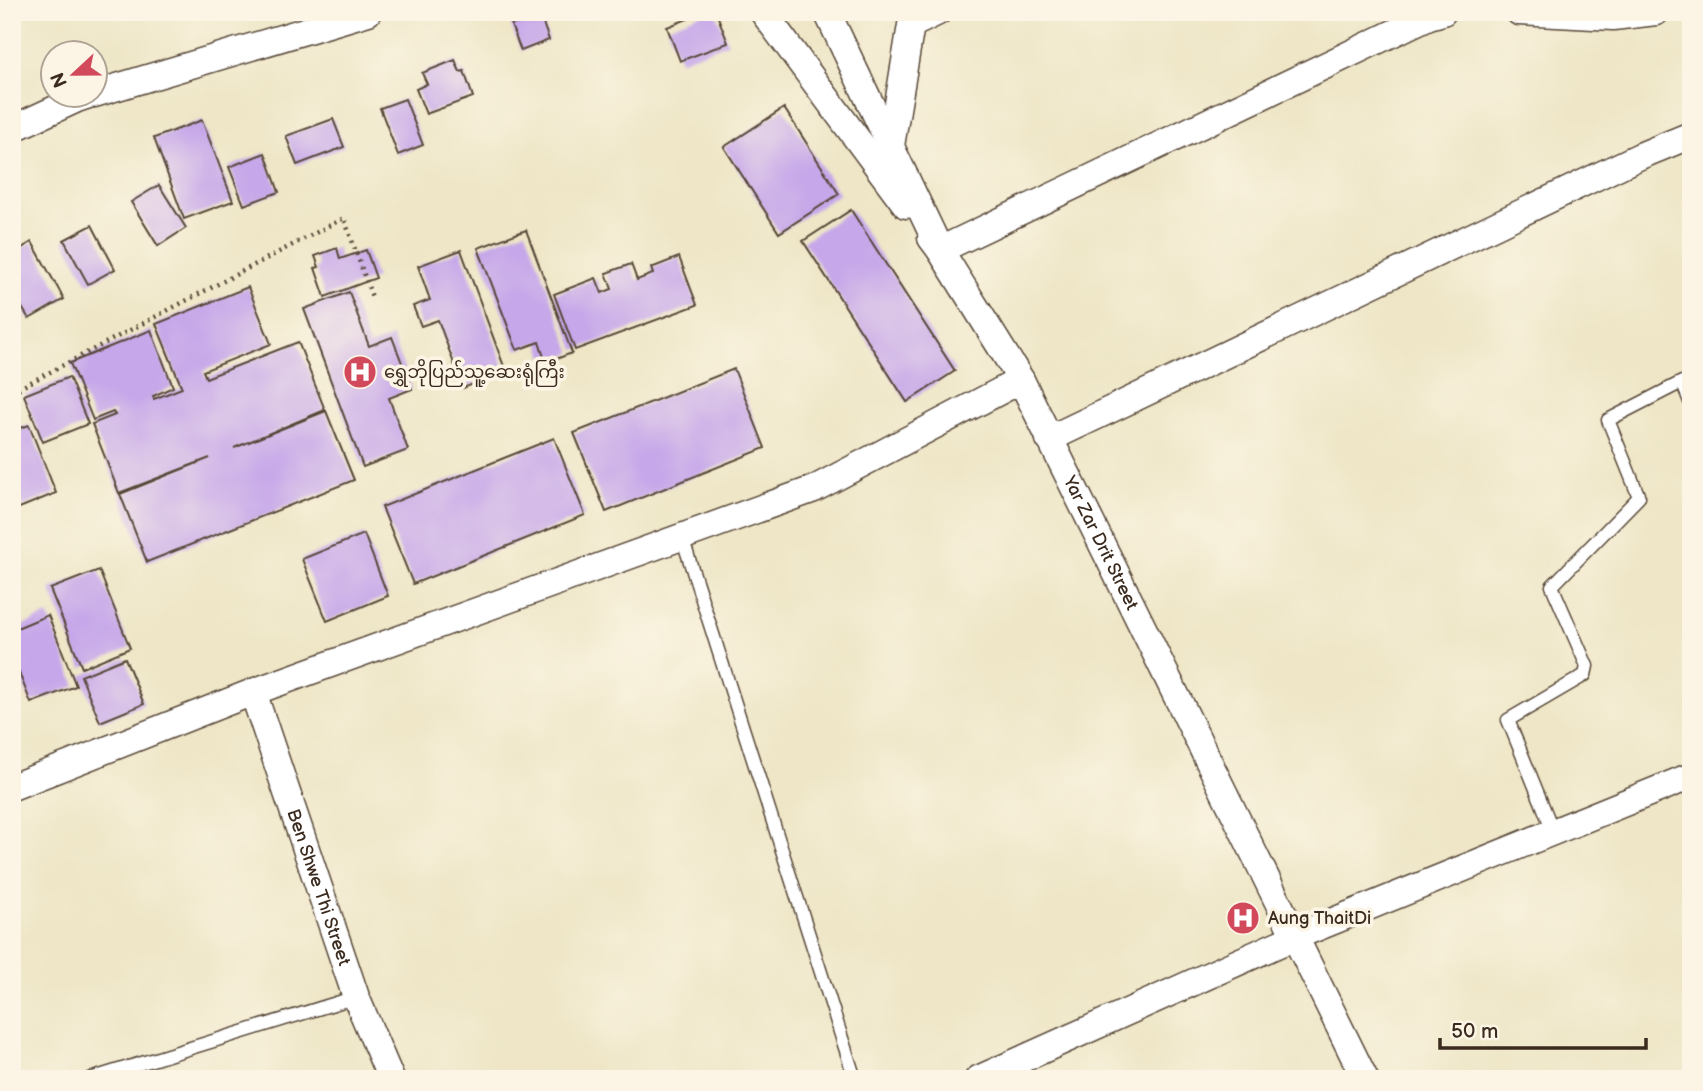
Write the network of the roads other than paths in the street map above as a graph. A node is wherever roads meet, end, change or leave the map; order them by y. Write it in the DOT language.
graph roads {
  1 [pos="368,12"];
  2 [pos="763,12"];
  3 [pos="827,12"];
  4 [pos="937,12"];
  5 [pos="1443,12"];
  6 [pos="1519,12"];
  7 [pos="1656,12"];
  8 [pos="108,90"];
  9 [pos="57,108"];
  10 [pos="12,129"];
  11 [pos="1691,135"];
  12 [pos="891,146"];
  13 [pos="940,250"];
  14 [pos="1021,380"];
  15 [pos="1691,404"];
  16 [pos="1049,439"];
  17 [pos="682,537"];
  18 [pos="253,692"];
  19 [pos="1691,775"];
  20 [pos="12,787"];
  21 [pos="1553,831"];
  22 [pos="1294,937"];
  23 [pos="356,997"];
  24 [pos="90,1079"];
  25 [pos="391,1079"];
  26 [pos="855,1079"];
  27 [pos="978,1079"];
  28 [pos="1365,1079"];
  1 -- 8 [label="street"];
  2 -- 13 [label="street"];
  3 -- 12 [label="street, Yar Zar Drit Street"];
  4 -- 12 [label="street"];
  5 -- 13 [label="street"];
  6 -- 7 [label="street"];
  9 -- 10 [label="street"];
  11 -- 16 [label="street"];
  12 -- 13 [label="street, Yar Zar Drit Street"];
  13 -- 14 [label="street, Yar Zar Drit Street"];
  14 -- 16 [label="street, Yar Zar Drit Street"];
  14 -- 17 [label="street"];
  15 -- 21 [label="lane"];
  16 -- 22 [label="street, Yar Zar Drit Street"];
  17 -- 18 [label="street"];
  17 -- 26 [label="lane"];
  18 -- 20 [label="street"];
  18 -- 23 [label="street, Ben Shwe Thi Street"];
  19 -- 21 [label="street"];
  21 -- 22 [label="street"];
  22 -- 27 [label="street"];
  22 -- 28 [label="street, Yar Zar Drit Street"];
  23 -- 24 [label="lane"];
  23 -- 25 [label="street, Ben Shwe Thi Street"];
}
